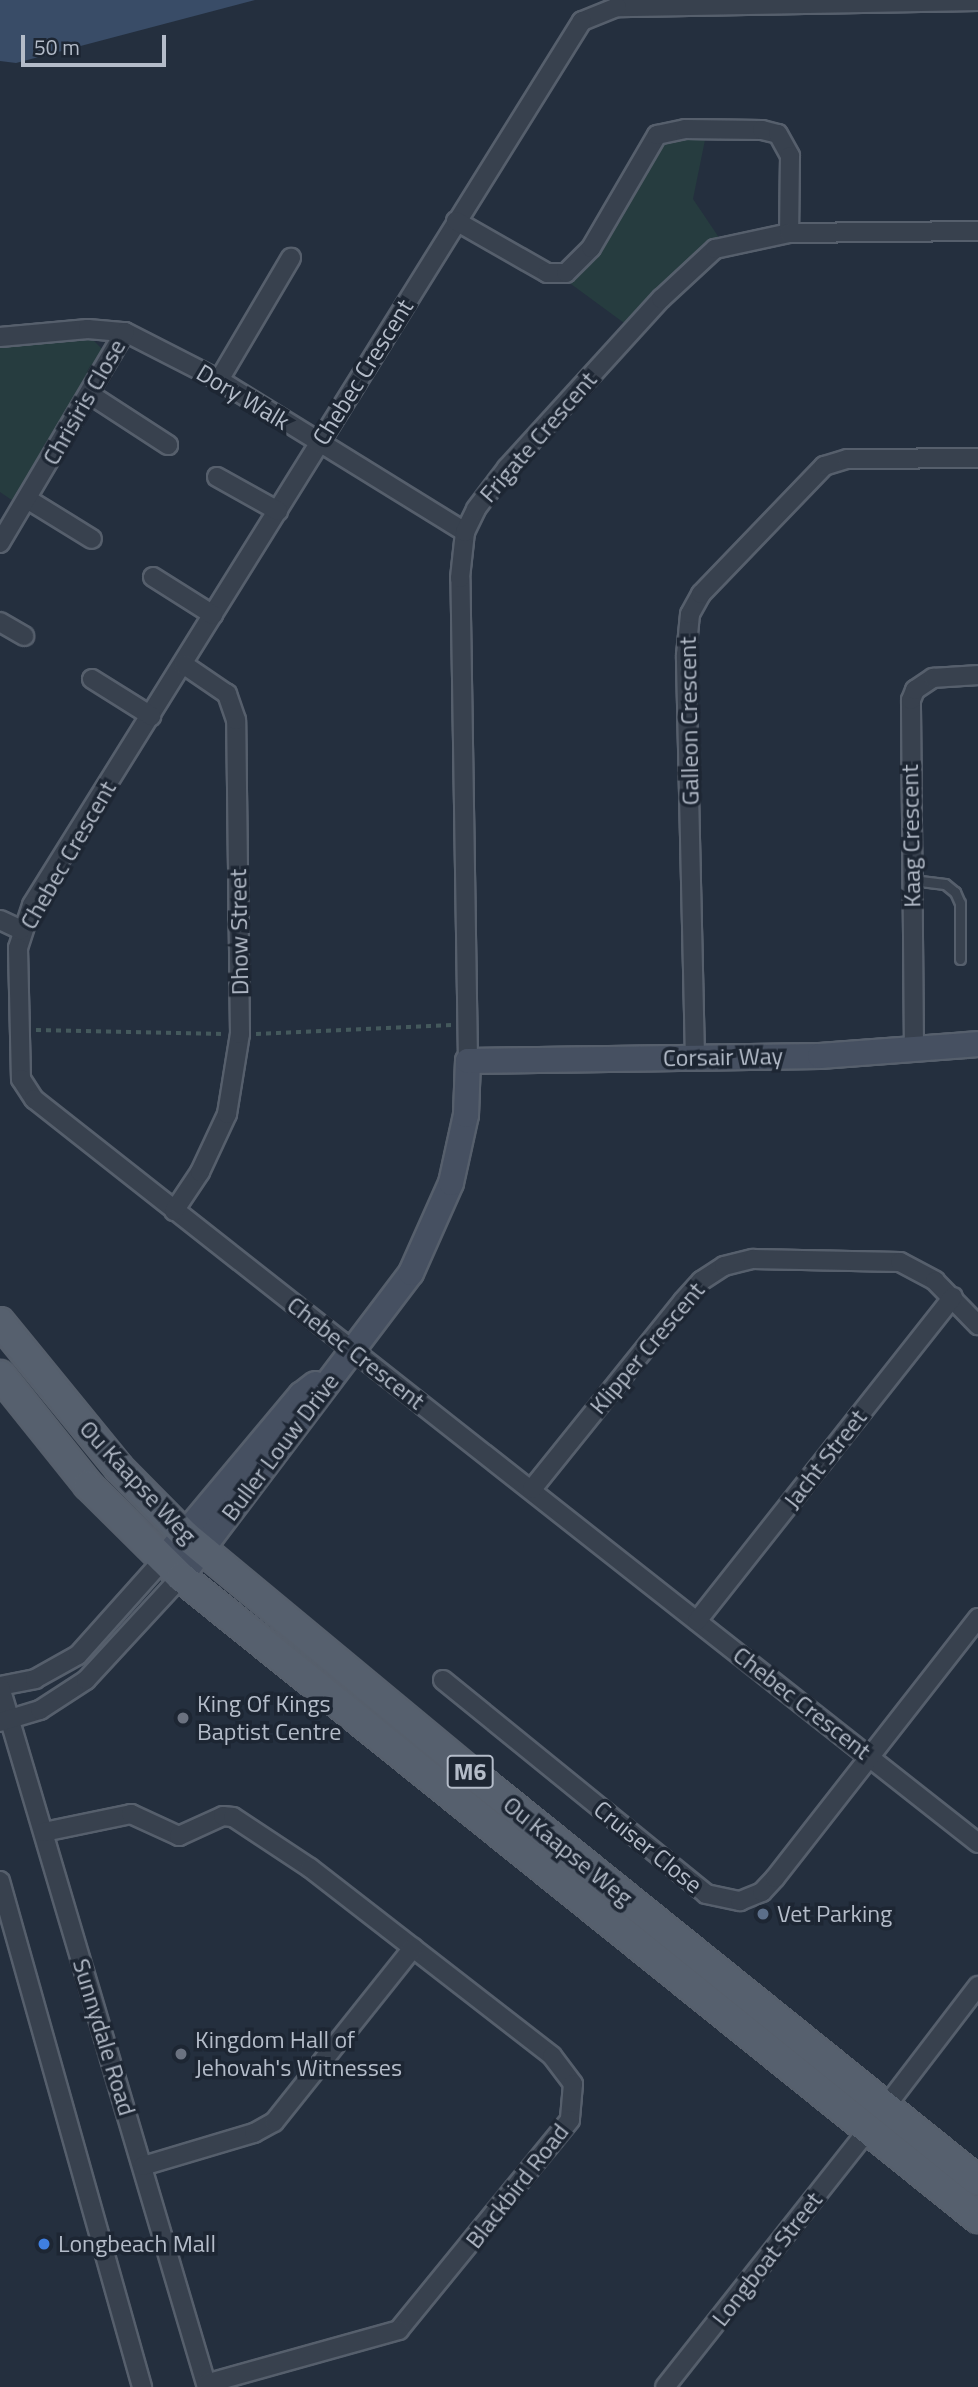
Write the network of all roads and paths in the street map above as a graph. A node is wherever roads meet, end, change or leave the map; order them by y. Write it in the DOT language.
graph roads {
  1 [pos="978,1"];
  2 [pos="456,221"];
  3 [pos="978,231"];
  4 [pos="789,233"];
  5 [pos="291,258"];
  6 [pos="125,332"];
  7 [pos="0,337"];
  8 [pos="219,380"];
  9 [pos="92,395"];
  10 [pos="319,443"];
  11 [pos="168,445"];
  12 [pos="978,458"];
  13 [pos="217,477"];
  14 [pos="27,499"];
  15 [pos="278,512"];
  16 [pos="466,532"];
  17 [pos="92,539"];
  18 [pos="0,543"];
  19 [pos="153,577"];
  20 [pos="213,615"];
  21 [pos="0,622"];
  22 [pos="24,636"];
  23 [pos="183,664"];
  24 [pos="978,675"];
  25 [pos="92,679"];
  26 [pos="151,716"];
  27 [pos="912,880"];
  28 [pos="0,920"];
  29 [pos="21,930"];
  30 [pos="960,959"];
  31 [pos="978,1044"];
  32 [pos="914,1050"];
  33 [pos="695,1058"];
  34 [pos="468,1061"];
  35 [pos="174,1211"];
  36 [pos="953,1297"];
  37 [pos="0,1322"];
  38 [pos="978,1325"];
  39 [pos="348,1356"];
  40 [pos="0,1375"];
  41 [pos="532,1489"];
  42 [pos="194,1543"];
  43 [pos="171,1569"];
  44 [pos="978,1618"];
  45 [pos="697,1621"];
  46 [pos="443,1680"];
  47 [pos="0,1686"];
  48 [pos="5,1721"];
  49 [pos="869,1757"];
  50 [pos="44,1832"];
  51 [pos="978,1843"];
  52 [pos="0,1881"];
  53 [pos="413,1948"];
  54 [pos="978,1986"];
  55 [pos="887,2105"];
  56 [pos="868,2130"];
  57 [pos="143,2166"];
  58 [pos="978,2181"];
  59 [pos="978,2218"];
  60 [pos="206,2385"];
  61 [pos="142,2387"];
  62 [pos="666,2387"];
  1 -- 2 [label="street, Chebec Crescent"];
  2 -- 4 [label="street"];
  2 -- 10 [label="street, Chebec Crescent"];
  3 -- 4 [label="street, Frigate Crescent"];
  4 -- 16 [label="street, Frigate Crescent"];
  5 -- 8 [label="street"];
  6 -- 7 [label="street, Chrisiris Close"];
  6 -- 8 [label="street, Dory Walk"];
  6 -- 9 [label="street, Chrisiris Close"];
  8 -- 10 [label="street, Dory Walk"];
  9 -- 11 [label="street"];
  9 -- 14 [label="street, Chrisiris Close"];
  10 -- 15 [label="street, Chebec Crescent"];
  10 -- 16 [label="street, Dory Walk"];
  12 -- 33 [label="street, Galleon Crescent"];
  13 -- 15 [label="street"];
  14 -- 17 [label="street"];
  14 -- 18 [label="street, Chrisiris Close"];
  15 -- 20 [label="street, Chebec Crescent"];
  16 -- 34 [label="street, Frigate Crescent"];
  19 -- 20 [label="street"];
  20 -- 23 [label="street, Chebec Crescent"];
  21 -- 22 [label="street"];
  23 -- 26 [label="street, Chebec Crescent"];
  23 -- 35 [label="street, Dhow Street"];
  24 -- 27 [label="street, Kaag Crescent"];
  25 -- 26 [label="street"];
  26 -- 29 [label="street, Chebec Crescent"];
  27 -- 30 [label="lane"];
  27 -- 32 [label="street, Kaag Crescent"];
  28 -- 29 [label="street"];
  29 -- 35 [label="street, Chebec Crescent"];
  31 -- 32 [label="street, Corsair Way"];
  32 -- 33 [label="street, Corsair Way"];
  33 -- 34 [label="street, Corsair Way"];
  34 -- 39 [label="street, Buller Louw Drive"];
  35 -- 39 [label="street, Chebec Crescent"];
  36 -- 38 [label="street, Klipper Crescent"];
  36 -- 41 [label="street, Klipper Crescent"];
  36 -- 45 [label="street, Jacht Street"];
  37 -- 42 [label="main road, Ou Kaapse Weg / M6"];
  39 -- 41 [label="street, Chebec Crescent"];
  39 -- 42 [label="street, Buller Louw Drive"];
  40 -- 43 [label="main road, Ou Kaapse Weg / M6"];
  41 -- 45 [label="street, Chebec Crescent"];
  42 -- 43 [label="street, Buller Louw Drive"];
  42 -- 55 [label="main road, Ou Kaapse Weg / M6"];
  43 -- 47 [label="street, Buller Louw Drive"];
  43 -- 48 [label="street, Buller Louw Drive"];
  43 -- 56 [label="main road, Ou Kaapse Weg / M6"];
  44 -- 49 [label="street, Cruiser Close"];
  45 -- 49 [label="street, Chebec Crescent"];
  46 -- 49 [label="street, Cruiser Close"];
  47 -- 48 [label="street, Sunnydale Road"];
  48 -- 50 [label="street, Sunnydale Road"];
  49 -- 51 [label="street, Chebec Crescent"];
  50 -- 53 [label="street, Blackbird Road"];
  50 -- 57 [label="street, Sunnydale Road"];
  52 -- 61 [label="street"];
  53 -- 57 [label="street"];
  53 -- 60 [label="street, Blackbird Road"];
  54 -- 55 [label="street"];
  55 -- 58 [label="main road, Ou Kaapse Weg / M6"];
  56 -- 59 [label="main road, Ou Kaapse Weg / M6"];
  56 -- 62 [label="street, Longboat Street"];
  57 -- 60 [label="street, Sunnydale Road"];
}
